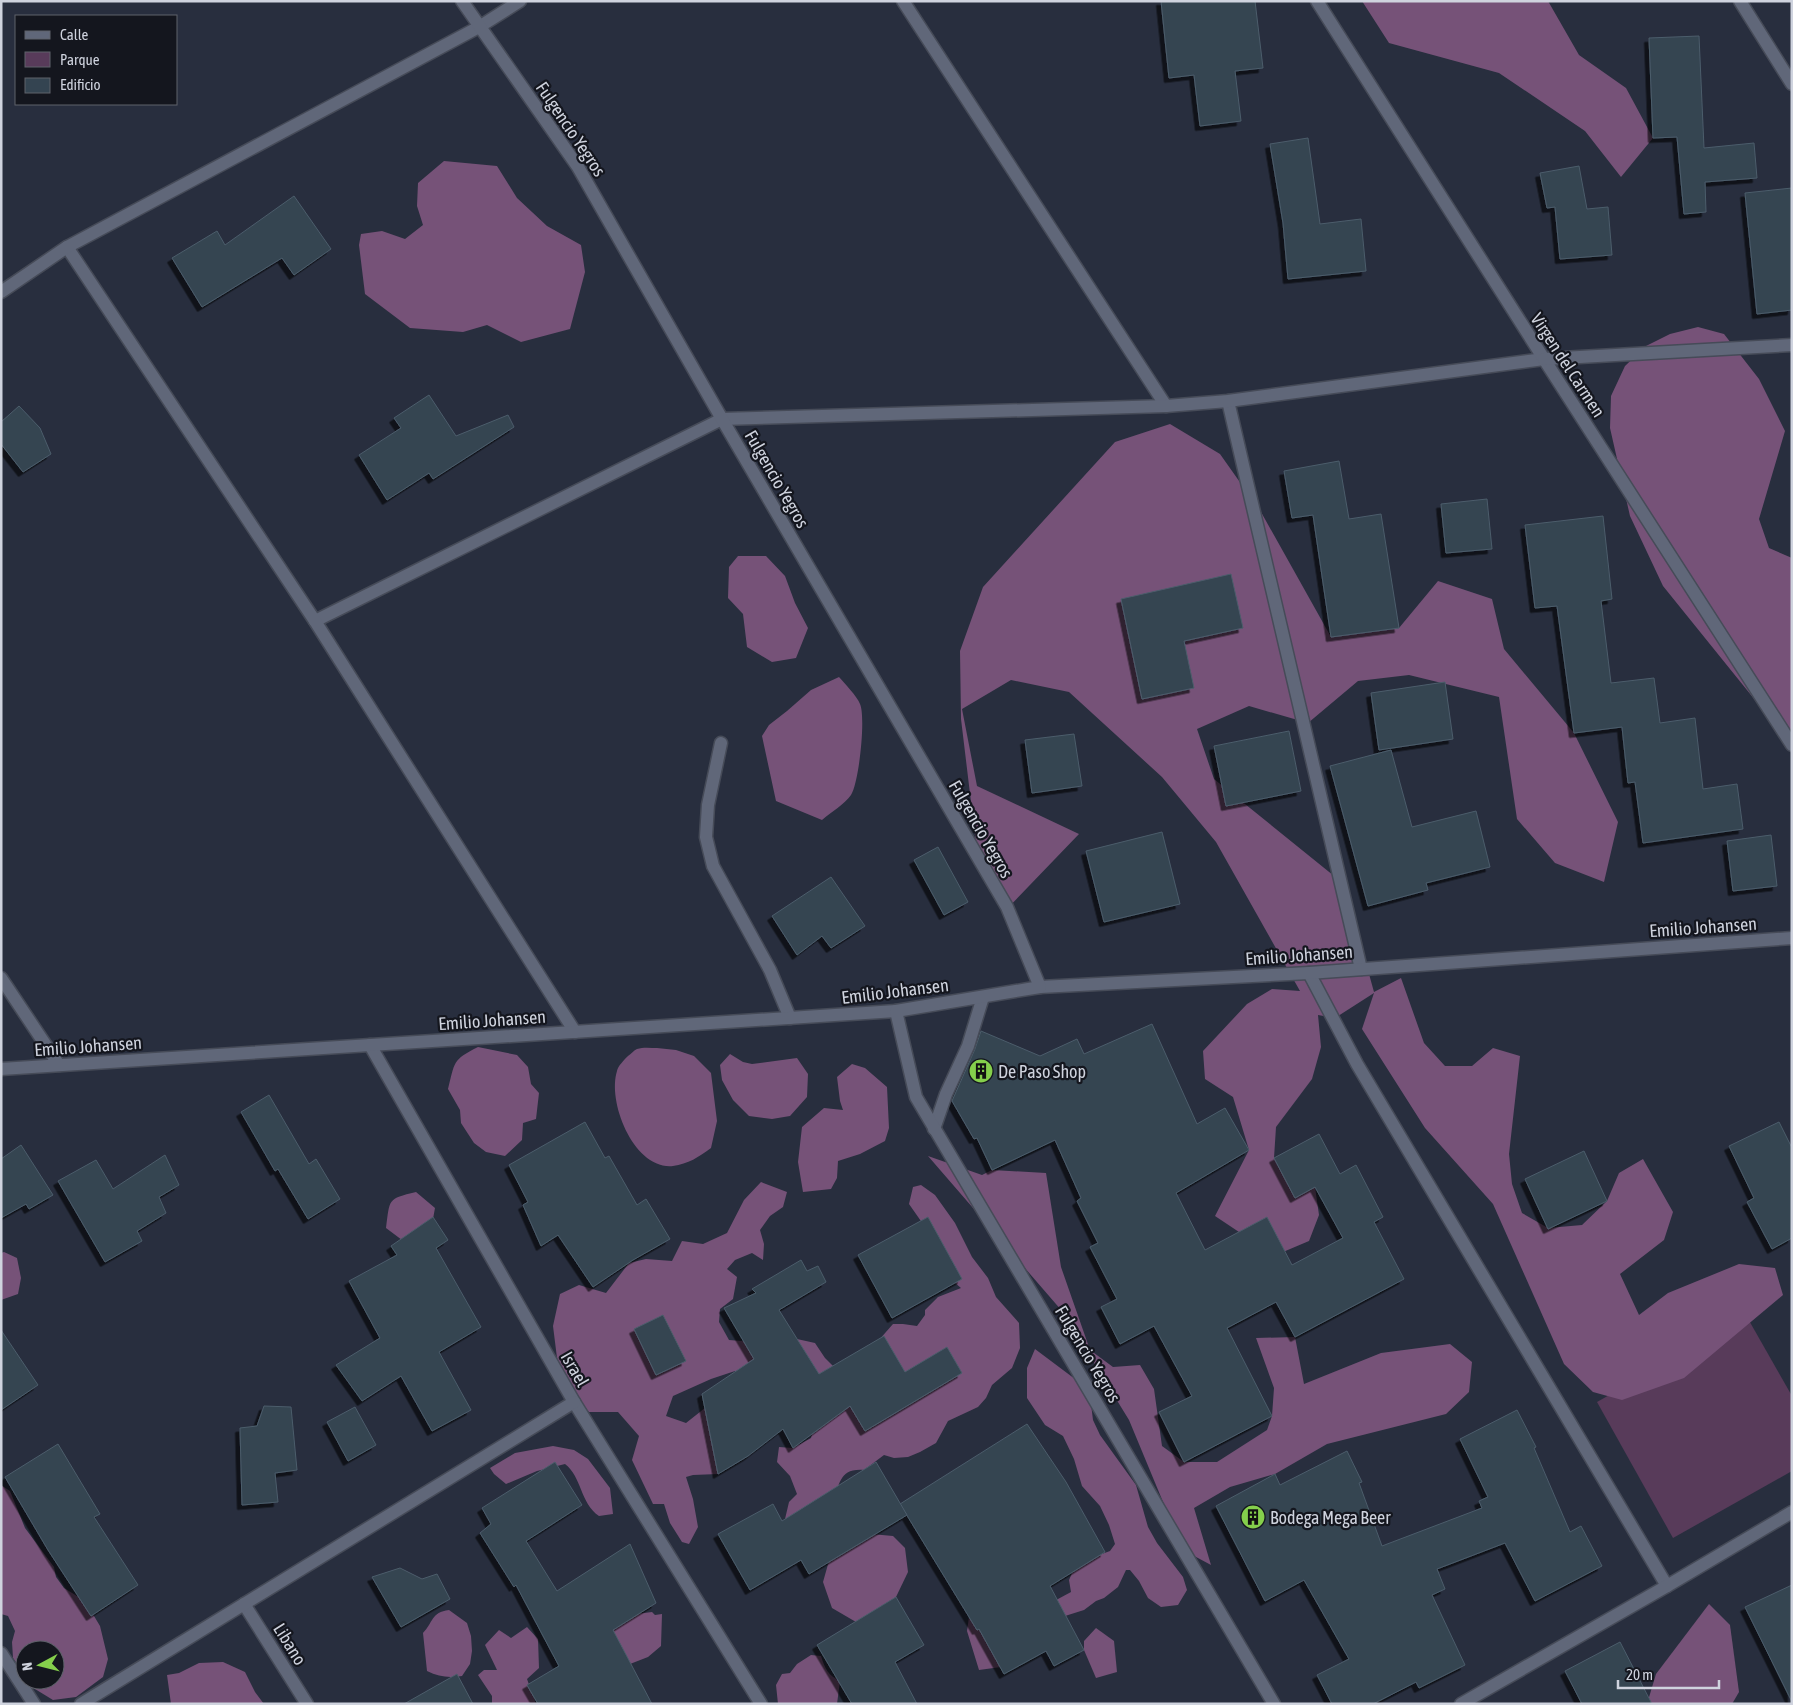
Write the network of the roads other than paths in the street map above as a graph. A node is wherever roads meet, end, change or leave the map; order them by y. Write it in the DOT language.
graph roads {
  1 [pos="462,1"];
  2 [pos="520,1"];
  3 [pos="903,1"];
  4 [pos="1317,1"];
  5 [pos="1740,1"];
  6 [pos="479,26"];
  7 [pos="1792,84"];
  8 [pos="67,247"];
  9 [pos="1,292"];
  10 [pos="1792,345"];
  11 [pos="1544,359"];
  12 [pos="1228,401"];
  13 [pos="1166,406"];
  14 [pos="722,419"];
  15 [pos="315,621"];
  16 [pos="721,742"];
  17 [pos="1792,745"];
  18 [pos="1792,938"];
  19 [pos="1361,969"];
  20 [pos="1309,973"];
  21 [pos="1,978"];
  22 [pos="1040,987"];
  23 [pos="982,997"];
  24 [pos="896,1011"];
  25 [pos="790,1018"];
  26 [pos="575,1032"];
  27 [pos="370,1045"];
  28 [pos="58,1065"];
  29 [pos="1,1069"];
  30 [pos="934,1129"];
  31 [pos="574,1402"];
  32 [pos="1792,1512"];
  33 [pos="1666,1586"];
  34 [pos="244,1604"];
  35 [pos="1,1653"];
  36 [pos="34,1704"];
  37 [pos="81,1704"];
  38 [pos="307,1704"];
  39 [pos="761,1704"];
  40 [pos="1274,1704"];
  41 [pos="1461,1704"];
  1 -- 6 [label="street, Fulgencio Yegros"];
  2 -- 6 [label="street"];
  3 -- 13 [label="street"];
  4 -- 11 [label="street, Virgen del Carmen"];
  5 -- 7 [label="street"];
  6 -- 8 [label="street"];
  6 -- 14 [label="street, Fulgencio Yegros"];
  8 -- 9 [label="street"];
  8 -- 15 [label="street"];
  10 -- 11 [label="street"];
  11 -- 12 [label="street"];
  11 -- 17 [label="street, Virgen del Carmen"];
  12 -- 13 [label="street"];
  12 -- 19 [label="street"];
  13 -- 14 [label="street"];
  14 -- 15 [label="street"];
  14 -- 22 [label="street, Fulgencio Yegros"];
  15 -- 26 [label="street"];
  16 -- 25 [label="street"];
  18 -- 19 [label="street, Emilio Johansen"];
  19 -- 20 [label="street, Emilio Johansen"];
  20 -- 22 [label="street, Emilio Johansen"];
  20 -- 33 [label="street"];
  21 -- 28 [label="street"];
  22 -- 23 [label="street, Emilio Johansen"];
  23 -- 24 [label="street, Emilio Johansen"];
  23 -- 30 [label="street"];
  24 -- 25 [label="street, Emilio Johansen"];
  24 -- 30 [label="street, Fulgencio Yegros"];
  25 -- 26 [label="street, Emilio Johansen"];
  26 -- 27 [label="street, Emilio Johansen"];
  27 -- 28 [label="street, Emilio Johansen"];
  27 -- 31 [label="street, Israel"];
  28 -- 29 [label="street, Emilio Johansen"];
  30 -- 40 [label="street, Fulgencio Yegros"];
  31 -- 34 [label="street"];
  31 -- 39 [label="street, Israel"];
  32 -- 33 [label="street"];
  33 -- 41 [label="street"];
  34 -- 37 [label="street"];
  34 -- 38 [label="street, Libano"];
  35 -- 36 [label="street"];
}
